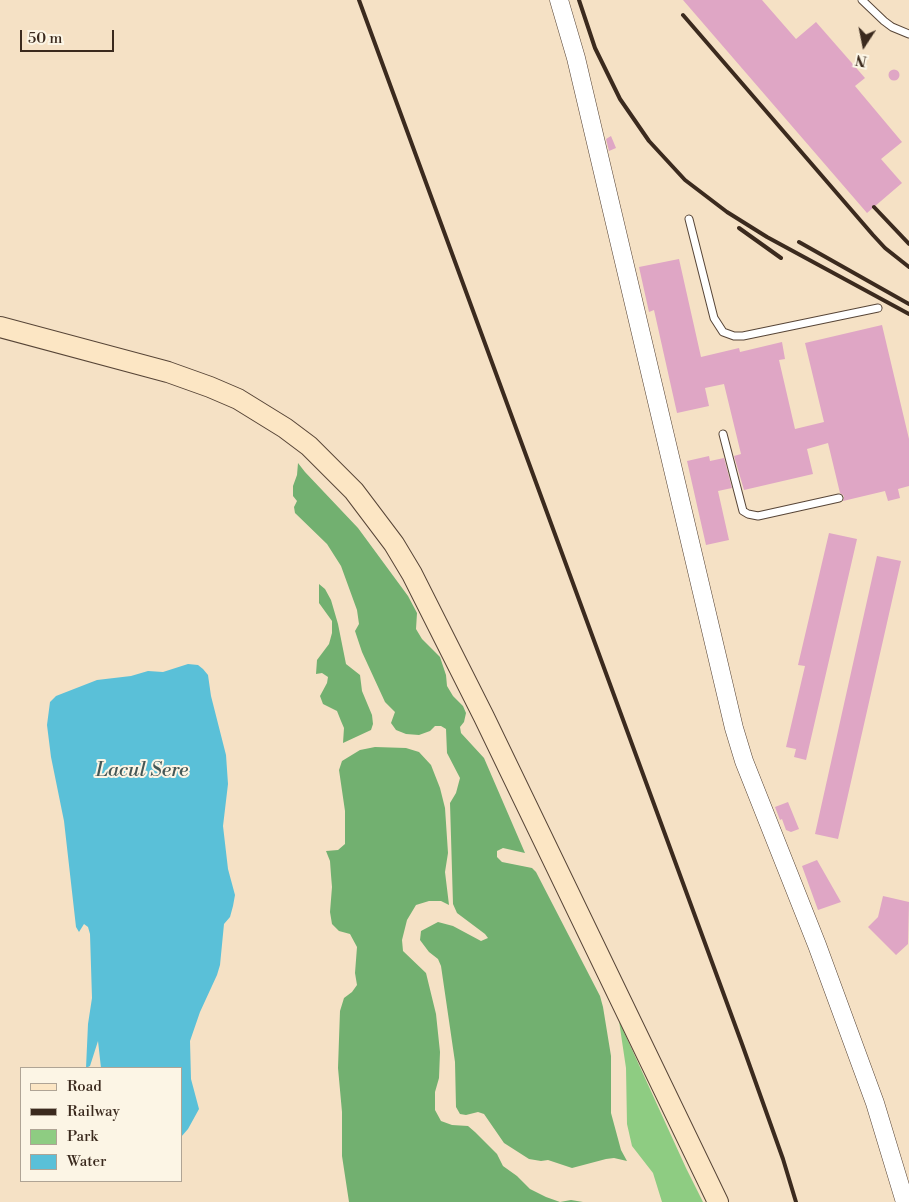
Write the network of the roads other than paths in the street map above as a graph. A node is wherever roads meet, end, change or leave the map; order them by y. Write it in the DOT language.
graph roads {
  1 [pos="559,0"];
  2 [pos="862,0"];
  3 [pos="909,34"];
  4 [pos="689,219"];
  5 [pos="878,308"];
  6 [pos="0,327"];
  7 [pos="723,434"];
  8 [pos="839,498"];
  9 [pos="718,1202"];
  10 [pos="905,1202"];
  1 -- 10 [label="street"];
  2 -- 3 [label="lane"];
  4 -- 5 [label="lane"];
  6 -- 9 [label="main road"];
  7 -- 8 [label="lane"];
}
